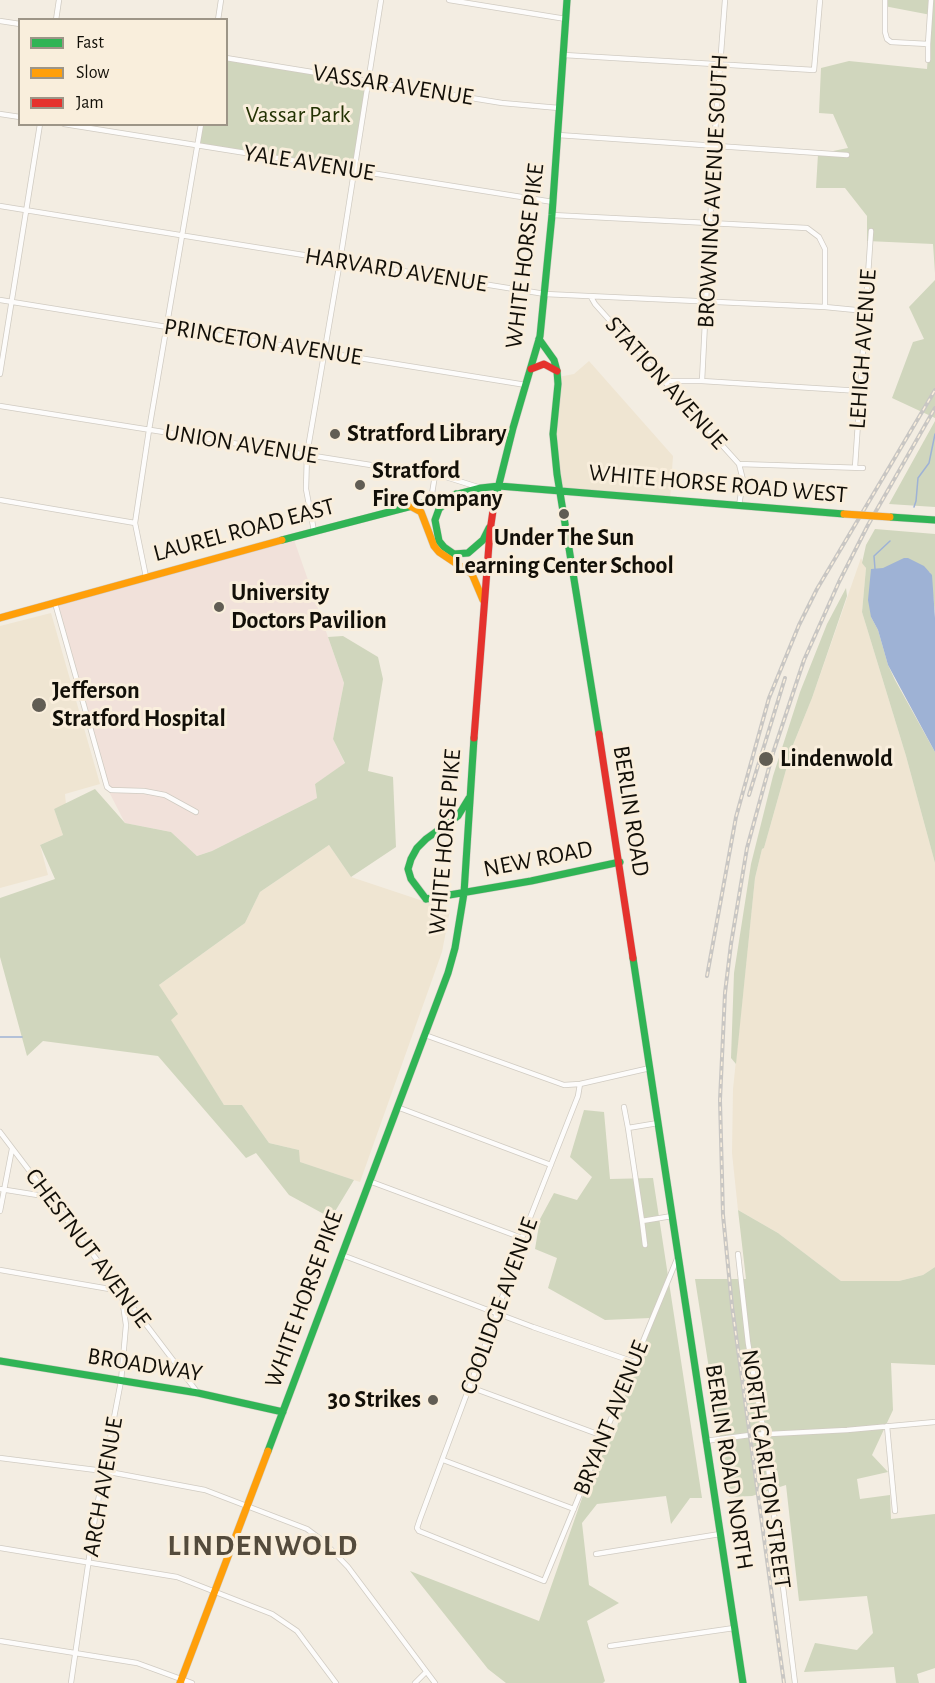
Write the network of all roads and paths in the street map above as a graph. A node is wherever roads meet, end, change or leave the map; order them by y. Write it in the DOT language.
graph roads {
  1 [pos="59,0"];
  2 [pos="221,0"];
  3 [pos="381,0"];
  4 [pos="449,0"];
  5 [pos="567,0"];
  6 [pos="725,0"];
  7 [pos="820,0"];
  8 [pos="885,0"];
  9 [pos="931,0"];
  10 [pos="56,18"];
  11 [pos="218,18"];
  12 [pos="566,19"];
  13 [pos="0,21"];
  14 [pos="18,24"];
  15 [pos="928,44"];
  16 [pos="564,55"];
  17 [pos="228,58"];
  18 [pos="928,60"];
  19 [pos="719,65"];
  20 [pos="368,81"];
  21 [pos="560,108"];
  22 [pos="0,114"];
  23 [pos="18,117"];
  24 [pos="39,126"];
  25 [pos="77,126"];
  26 [pos="201,126"];
  27 [pos="558,135"];
  28 [pos="198,145"];
  29 [pos="714,146"];
  30 [pos="847,155"];
  31 [pos="354,170"];
  32 [pos="553,202"];
  33 [pos="0,206"];
  34 [pos="27,211"];
  35 [pos="552,215"];
  36 [pos="711,223"];
  37 [pos="871,231"];
  38 [pos="183,236"];
  39 [pos="340,261"];
  40 [pos="545,294"];
  41 [pos="591,297"];
  42 [pos="0,300"];
  43 [pos="12,302"];
  44 [pos="705,302"];
  45 [pos="825,307"];
  46 [pos="866,311"];
  47 [pos="166,327"];
  48 [pos="539,339"];
  49 [pos="324,351"];
  50 [pos="531,369"];
  51 [pos="557,371"];
  52 [pos="0,374"];
  53 [pos="663,381"];
  54 [pos="702,381"];
  55 [pos="526,385"];
  56 [pos="860,391"];
  57 [pos="0,406"];
  58 [pos="148,430"];
  59 [pos="307,454"];
  60 [pos="739,464"];
  61 [pos="855,467"];
  62 [pos="863,468"];
  63 [pos="435,475"];
  64 [pos="499,486"];
  65 [pos="481,488"];
  66 [pos="560,490"];
  67 [pos="456,494"];
  68 [pos="0,500"];
  69 [pos="431,501"];
  70 [pos="410,506"];
  71 [pos="739,506"];
  72 [pos="935,520"];
  73 [pos="492,522"];
  74 [pos="135,523"];
  75 [pos="314,531"];
  76 [pos="146,578"];
  77 [pos="54,603"];
  78 [pos="484,604"];
  79 [pos="0,618"];
  80 [pos="471,795"];
  81 [pos="196,812"];
  82 [pos="620,862"];
  83 [pos="464,893"];
  84 [pos="425,1035"];
  85 [pos="650,1068"];
  86 [pos="580,1084"];
  87 [pos="397,1107"];
  88 [pos="624,1107"];
  89 [pos="658,1124"];
  90 [pos="628,1128"];
  91 [pos="0,1132"];
  92 [pos="12,1148"];
  93 [pos="551,1165"];
  94 [pos="369,1181"];
  95 [pos="2,1189"];
  96 [pos="50,1197"];
  97 [pos="0,1211"];
  98 [pos="672,1216"];
  99 [pos="642,1221"];
  100 [pos="522,1238"];
  101 [pos="645,1245"];
  102 [pos="738,1254"];
  103 [pos="342,1255"];
  104 [pos="678,1256"];
  105 [pos="0,1270"];
  106 [pos="121,1291"];
  107 [pos="497,1313"];
  108 [pos="0,1361"];
  109 [pos="634,1362"];
  110 [pos="122,1381"];
  111 [pos="470,1387"];
  112 [pos="198,1393"];
  113 [pos="283,1412"];
  114 [pos="935,1422"];
  115 [pos="887,1426"];
  116 [pos="764,1434"];
  117 [pos="603,1436"];
  118 [pos="705,1441"];
  119 [pos="0,1458"];
  120 [pos="443,1460"];
  121 [pos="104,1472"];
  122 [pos="248,1506"];
  123 [pos="574,1509"];
  124 [pos="895,1511"];
  125 [pos="720,1534"];
  126 [pos="0,1548"];
  127 [pos="596,1554"];
  128 [pos="90,1562"];
  129 [pos="544,1581"];
  130 [pos="215,1592"];
  131 [pos="734,1628"];
  132 [pos="0,1641"];
  133 [pos="610,1646"];
  134 [pos="76,1653"];
  135 [pos="426,1672"];
  136 [pos="181,1681"];
  137 [pos="71,1683"];
  138 [pos="192,1683"];
  139 [pos="336,1683"];
  140 [pos="415,1683"];
  141 [pos="435,1683"];
  142 [pos="743,1683"];
  143 [pos="795,1683"];
  1 -- 10 [label="street"];
  2 -- 11 [label="street"];
  3 -- 20 [label="street"];
  4 -- 12 [label="street"];
  5 -- 12 [label="main road, WHITE HORSE PIKE"];
  6 -- 19 [label="street, BROWNING AVENUE SOUTH"];
  7 -- 19 [label="street"];
  8 -- 15 [label="street"];
  9 -- 15 [label="street"];
  12 -- 16 [label="main road, WHITE HORSE PIKE"];
  13 -- 14 [label="street"];
  15 -- 18 [label="street"];
  16 -- 19 [label="street"];
  16 -- 21 [label="main road, WHITE HORSE PIKE"];
  17 -- 20 [label="street, VASSAR AVENUE"];
  19 -- 29 [label="street, BROWNING AVENUE SOUTH"];
  20 -- 21 [label="street, VASSAR AVENUE"];
  20 -- 31 [label="street"];
  21 -- 27 [label="main road, WHITE HORSE PIKE"];
  22 -- 23 [label="street"];
  24 -- 34 [label="street"];
  25 -- 28 [label="street, YALE AVENUE"];
  26 -- 28 [label="street"];
  27 -- 29 [label="street"];
  27 -- 32 [label="main road, WHITE HORSE PIKE"];
  28 -- 31 [label="street, YALE AVENUE"];
  28 -- 38 [label="street"];
  29 -- 30 [label="street"];
  29 -- 36 [label="street, BROWNING AVENUE SOUTH"];
  31 -- 32 [label="street, YALE AVENUE"];
  31 -- 39 [label="street"];
  32 -- 35 [label="main road, WHITE HORSE PIKE"];
  33 -- 34 [label="street, HARVARD AVENUE"];
  34 -- 38 [label="street, HARVARD AVENUE"];
  34 -- 43 [label="street"];
  35 -- 36 [label="street"];
  35 -- 40 [label="main road, WHITE HORSE PIKE"];
  36 -- 44 [label="street, BROWNING AVENUE SOUTH"];
  36 -- 45 [label="street"];
  37 -- 46 [label="street, LEHIGH AVENUE"];
  38 -- 39 [label="street, HARVARD AVENUE"];
  38 -- 47 [label="street"];
  39 -- 40 [label="street, HARVARD AVENUE"];
  39 -- 49 [label="street"];
  40 -- 41 [label="street, HARVARD AVENUE"];
  40 -- 48 [label="main road, WHITE HORSE PIKE"];
  41 -- 44 [label="street, HARVARD AVENUE"];
  41 -- 53 [label="street, STATION AVENUE"];
  42 -- 43 [label="street, PRINCETON AVENUE"];
  43 -- 47 [label="street, PRINCETON AVENUE"];
  43 -- 52 [label="street"];
  44 -- 45 [label="street, HARVARD AVENUE"];
  44 -- 54 [label="street, BROWNING AVENUE SOUTH"];
  45 -- 46 [label="street, HARVARD AVENUE"];
  46 -- 56 [label="street, LEHIGH AVENUE"];
  47 -- 49 [label="street, PRINCETON AVENUE"];
  47 -- 58 [label="street"];
  48 -- 50 [label="main road, WHITE HORSE PIKE"];
  48 -- 51 [label="main road"];
  49 -- 55 [label="street, PRINCETON AVENUE"];
  49 -- 59 [label="street"];
  50 -- 51 [label="main road"];
  50 -- 55 [label="main road, WHITE HORSE PIKE"];
  51 -- 66 [label="main road, BERLIN ROAD"];
  53 -- 54 [label="street"];
  53 -- 60 [label="street, STATION AVENUE"];
  54 -- 56 [label="street"];
  55 -- 64 [label="main road, WHITE HORSE PIKE"];
  56 -- 61 [label="street, LEHIGH AVENUE"];
  57 -- 58 [label="street, UNION AVENUE"];
  58 -- 59 [label="street, UNION AVENUE"];
  58 -- 74 [label="street"];
  59 -- 63 [label="street, UNION AVENUE"];
  59 -- 75 [label="street"];
  60 -- 61 [label="street"];
  60 -- 71 [label="street, STATION AVENUE"];
  61 -- 62 [label="street"];
  63 -- 65 [label="street, UNION AVENUE"];
  63 -- 69 [label="street"];
  64 -- 65 [label="main road, LAUREL ROAD EAST"];
  64 -- 66 [label="main road, WHITE HORSE ROAD WEST"];
  64 -- 73 [label="main road, WHITE HORSE PIKE"];
  65 -- 67 [label="main road, LAUREL ROAD EAST"];
  66 -- 71 [label="main road, WHITE HORSE ROAD WEST"];
  66 -- 82 [label="main road, BERLIN ROAD"];
  67 -- 69 [label="main road, LAUREL ROAD EAST"];
  67 -- 73 [label="main road"];
  68 -- 74 [label="street"];
  69 -- 70 [label="main road, LAUREL ROAD EAST"];
  70 -- 75 [label="main road, LAUREL ROAD EAST"];
  70 -- 78 [label="main road"];
  71 -- 72 [label="main road, WHITE HORSE ROAD WEST, bridge"];
  73 -- 78 [label="main road, WHITE HORSE PIKE"];
  74 -- 76 [label="street"];
  75 -- 76 [label="main road, LAUREL ROAD EAST"];
  76 -- 77 [label="main road, LAUREL ROAD EAST"];
  77 -- 79 [label="main road, LAUREL ROAD EAST"];
  77 -- 81 [label="street"];
  78 -- 80 [label="main road, WHITE HORSE PIKE"];
  80 -- 83 [label="main road, WHITE HORSE PIKE"];
  80 -- 83 [label="main road, NEW ROAD"];
  82 -- 83 [label="main road, NEW ROAD"];
  82 -- 85 [label="main road, BERLIN ROAD"];
  83 -- 84 [label="main road, WHITE HORSE PIKE"];
  84 -- 86 [label="street"];
  84 -- 87 [label="main road, WHITE HORSE PIKE"];
  85 -- 86 [label="street"];
  85 -- 89 [label="main road, BERLIN ROAD"];
  86 -- 93 [label="street, COOLIDGE AVENUE"];
  87 -- 93 [label="street"];
  87 -- 94 [label="main road, WHITE HORSE PIKE"];
  88 -- 90 [label="street"];
  89 -- 90 [label="street"];
  89 -- 98 [label="main road, BERLIN ROAD"];
  90 -- 99 [label="street"];
  91 -- 92 [label="street, CHESTNUT AVENUE"];
  92 -- 95 [label="street"];
  92 -- 96 [label="street, CHESTNUT AVENUE"];
  93 -- 100 [label="street, COOLIDGE AVENUE"];
  94 -- 100 [label="street"];
  94 -- 103 [label="main road, WHITE HORSE PIKE"];
  95 -- 96 [label="street"];
  95 -- 97 [label="street"];
  96 -- 106 [label="street, CHESTNUT AVENUE"];
  98 -- 99 [label="street"];
  98 -- 104 [label="main road, BERLIN ROAD"];
  99 -- 101 [label="street"];
  100 -- 107 [label="street, COOLIDGE AVENUE"];
  102 -- 116 [label="street, NORTH CARLTON STREET"];
  103 -- 107 [label="street"];
  103 -- 113 [label="main road, WHITE HORSE PIKE"];
  104 -- 109 [label="street, BRYANT AVENUE"];
  104 -- 118 [label="main road, BERLIN ROAD NORTH"];
  105 -- 106 [label="street"];
  106 -- 110 [label="street, ARCH AVENUE"];
  106 -- 112 [label="street, CHESTNUT AVENUE"];
  107 -- 109 [label="street"];
  107 -- 111 [label="street, COOLIDGE AVENUE"];
  108 -- 110 [label="main road, BROADWAY"];
  109 -- 117 [label="street, BRYANT AVENUE"];
  110 -- 112 [label="main road, BROADWAY"];
  110 -- 121 [label="street, ARCH AVENUE"];
  111 -- 117 [label="street"];
  111 -- 120 [label="street, COOLIDGE AVENUE"];
  112 -- 113 [label="main road, BROADWAY"];
  113 -- 122 [label="main road, WHITE HORSE PIKE"];
  114 -- 115 [label="street"];
  115 -- 116 [label="street"];
  115 -- 124 [label="street"];
  116 -- 118 [label="street"];
  116 -- 143 [label="street, NORTH CARLTON STREET"];
  117 -- 123 [label="street, BRYANT AVENUE"];
  118 -- 125 [label="main road, BERLIN ROAD NORTH"];
  119 -- 121 [label="street"];
  120 -- 123 [label="street"];
  120 -- 129 [label="street, COOLIDGE AVENUE"];
  121 -- 122 [label="street"];
  121 -- 128 [label="street, ARCH AVENUE"];
  122 -- 130 [label="main road, WHITE HORSE PIKE"];
  122 -- 135 [label="street"];
  123 -- 129 [label="street, BRYANT AVENUE"];
  125 -- 127 [label="street"];
  125 -- 131 [label="main road, BERLIN ROAD NORTH"];
  126 -- 128 [label="street"];
  128 -- 130 [label="street"];
  128 -- 134 [label="street, ARCH AVENUE"];
  130 -- 136 [label="main road, WHITE HORSE PIKE"];
  130 -- 139 [label="street"];
  131 -- 133 [label="street"];
  131 -- 142 [label="main road, BERLIN ROAD NORTH"];
  132 -- 134 [label="street"];
  134 -- 136 [label="street"];
  134 -- 137 [label="street, ARCH AVENUE"];
  135 -- 140 [label="street"];
  135 -- 141 [label="street"];
  136 -- 138 [label="street"];
}
